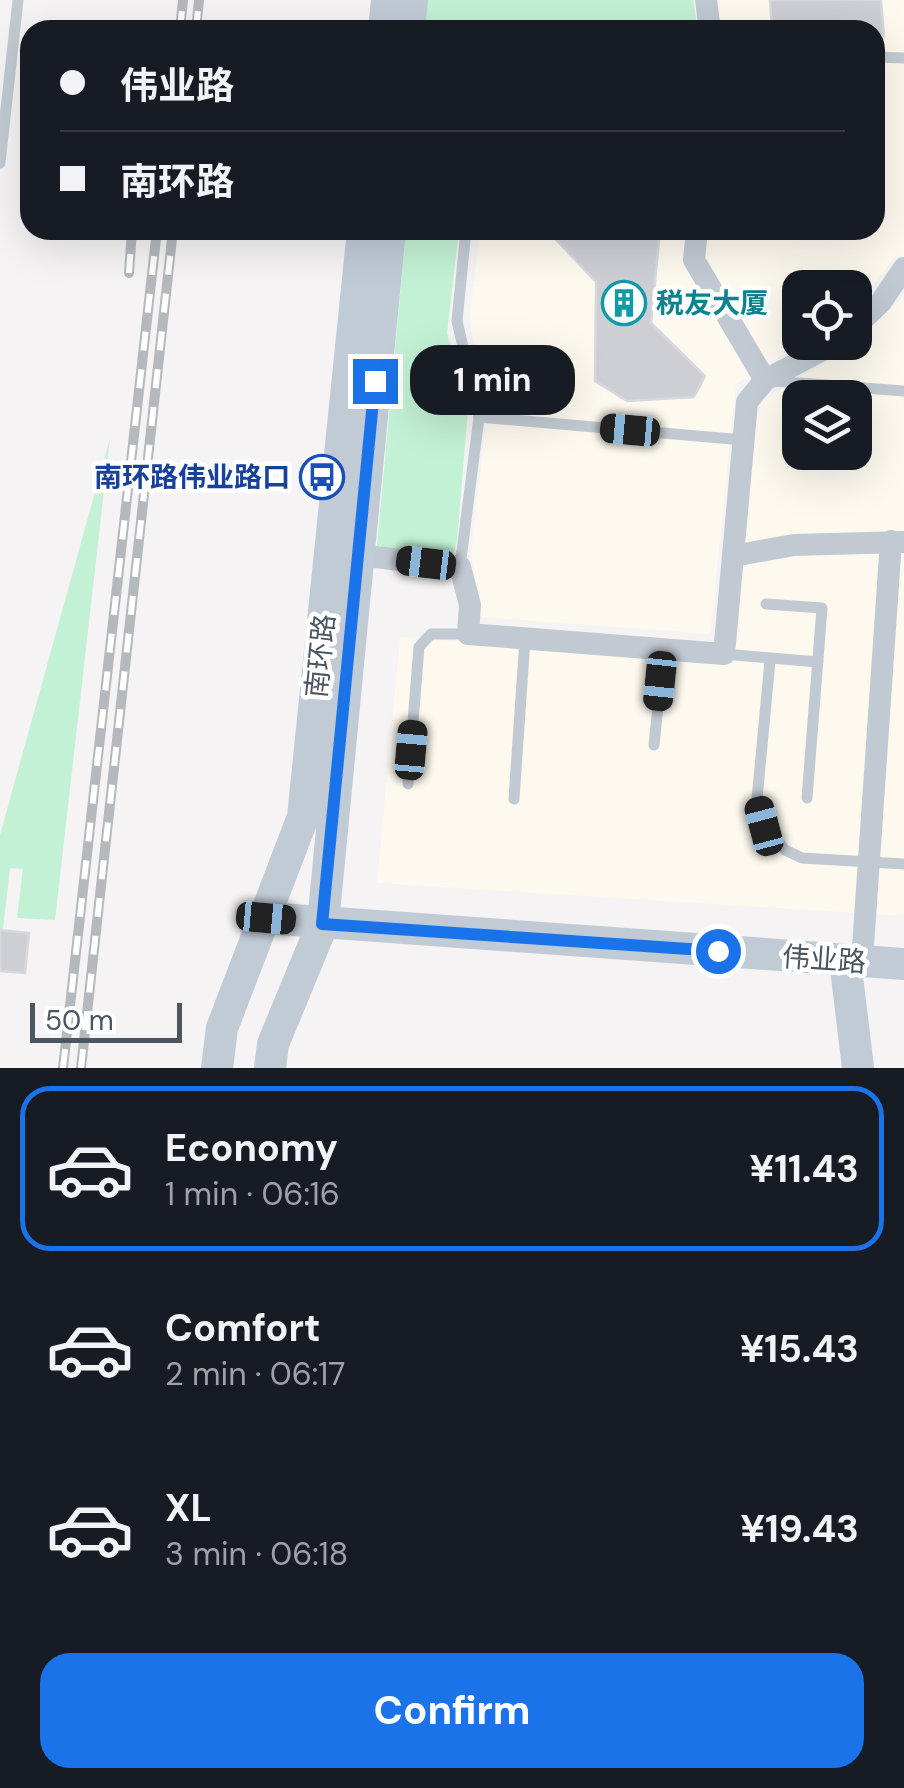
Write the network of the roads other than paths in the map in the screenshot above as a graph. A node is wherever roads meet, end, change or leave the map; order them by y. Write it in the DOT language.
graph roads {
  1 [pos="18,0"];
  2 [pos="0,163"];
  3 [pos="363,240"];
  4 [pos="389,240"];
  5 [pos="465,240"];
  6 [pos="696,240"];
  7 [pos="904,268"];
  8 [pos="872,311"];
  9 [pos="803,360"];
  10 [pos="765,380"];
  11 [pos="904,391"];
  12 [pos="479,417"];
  13 [pos="743,440"];
  14 [pos="898,542"];
  15 [pos="358,555"];
  16 [pos="733,556"];
  17 [pos="460,567"];
  18 [pos="766,604"];
  19 [pos="468,634"];
  20 [pos="526,639"];
  21 [pos="664,649"];
  22 [pos="724,654"];
  23 [pos="770,660"];
  24 [pos="818,662"];
  25 [pos="654,745"];
  26 [pos="408,784"];
  27 [pos="807,798"];
  28 [pos="514,799"];
  29 [pos="870,863"];
  30 [pos="904,864"];
  31 [pos="266,918"];
  32 [pos="322,924"];
  33 [pos="853,961"];
  34 [pos="904,964"];
  35 [pos="217,1068"];
  36 [pos="270,1068"];
  37 [pos="858,1068"];
  1 -- 2 [label="lane"];
  3 -- 31 [label="main road, 南环路"];
  4 -- 15 [label="main road, 南环路"];
  5 -- 12 [label="lane"];
  6 -- 10 [label="street"];
  7 -- 8 [label="street"];
  9 -- 10 [label="street"];
  10 -- 11 [label="lane"];
  10 -- 13 [label="street"];
  12 -- 13 [label="lane"];
  12 -- 17 [label="lane"];
  13 -- 16 [label="street"];
  14 -- 16 [label="street"];
  14 -- 29 [label="street"];
  15 -- 17 [label="street"];
  15 -- 32 [label="main road, 南环路"];
  16 -- 22 [label="street"];
  17 -- 19 [label="street"];
  18 -- 24 [label="lane"];
  19 -- 20 [label="street"];
  19 -- 26 [label="lane"];
  20 -- 21 [label="street"];
  20 -- 28 [label="lane"];
  21 -- 22 [label="street"];
  21 -- 25 [label="lane"];
  22 -- 23 [label="lane"];
  23 -- 24 [label="lane"];
  23 -- 29 [label="lane"];
  24 -- 27 [label="lane"];
  29 -- 30 [label="lane"];
  29 -- 33 [label="street"];
  31 -- 32 [label="main road, 伟业路"];
  31 -- 35 [label="main road, 南环路"];
  32 -- 33 [label="main road, 伟业路"];
  32 -- 36 [label="main road, 南环路"];
  33 -- 34 [label="main road, 伟业路"];
  33 -- 37 [label="main road"];
}
